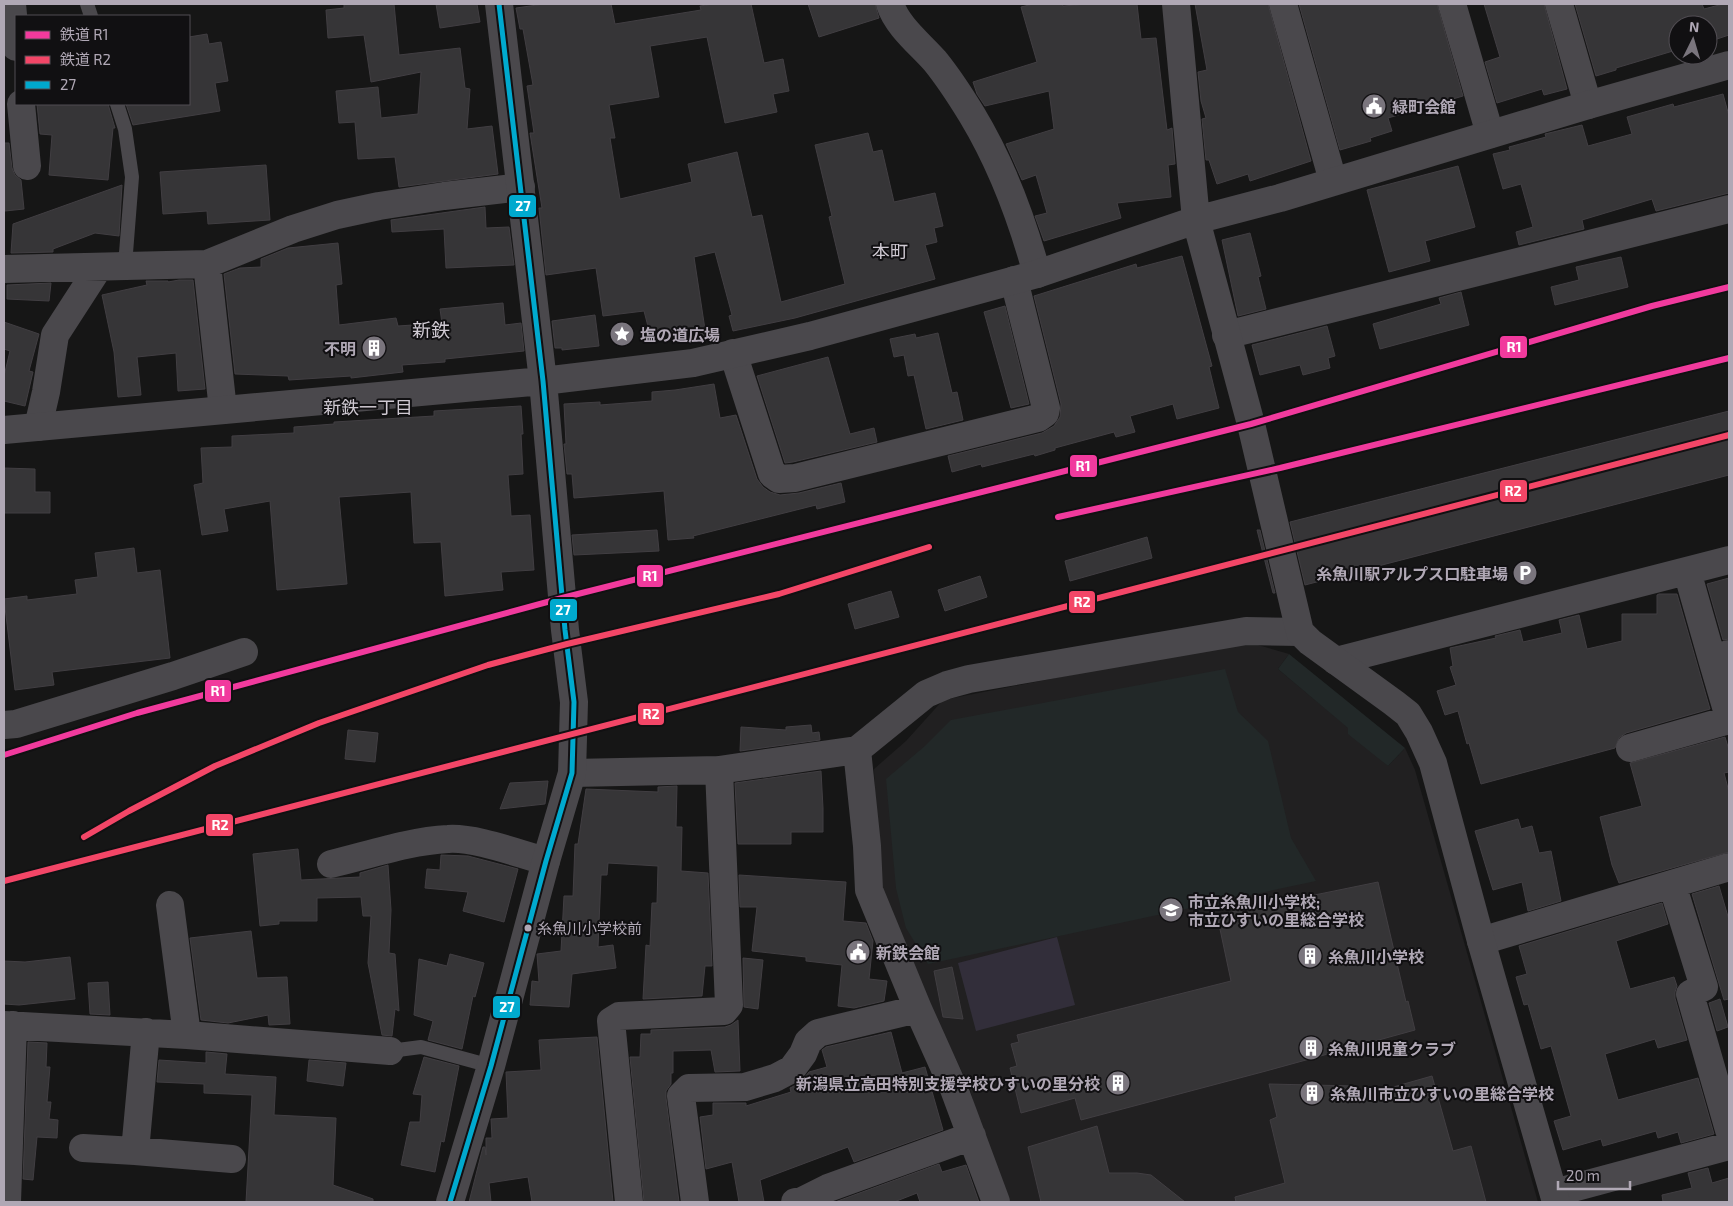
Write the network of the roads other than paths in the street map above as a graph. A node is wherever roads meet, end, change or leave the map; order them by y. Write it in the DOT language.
graph roads {
  1 [pos="12,4"];
  2 [pos="499,4"];
  3 [pos="890,4"];
  4 [pos="1176,4"];
  5 [pos="1283,4"];
  6 [pos="1452,4"];
  7 [pos="1559,4"];
  8 [pos="15,36"];
  9 [pos="1729,65"];
  10 [pos="22,105"];
  11 [pos="117,105"];
  12 [pos="1588,105"];
  13 [pos="1490,134"];
  14 [pos="27,166"];
  15 [pos="1333,182"];
  16 [pos="521,187"];
  17 [pos="1729,209"];
  18 [pos="1196,220"];
  19 [pos="207,264"];
  20 [pos="110,267"];
  21 [pos="4,269"];
  22 [pos="1025,277"];
  23 [pos="1226,335"];
  24 [pos="733,353"];
  25 [pos="543,381"];
  26 [pos="223,410"];
  27 [pos="38,427"];
  28 [pos="4,430"];
  29 [pos="1729,560"];
  30 [pos="1687,571"];
  31 [pos="1300,632"];
  32 [pos="244,652"];
  33 [pos="1721,656"];
  34 [pos="1336,661"];
  35 [pos="1729,719"];
  36 [pos="4,725"];
  37 [pos="1630,748"];
  38 [pos="857,750"];
  39 [pos="718,770"];
  40 [pos="572,773"];
  41 [pos="546,861"];
  42 [pos="330,864"];
  43 [pos="1729,867"];
  44 [pos="1672,884"];
  45 [pos="170,905"];
  46 [pos="1481,942"];
  47 [pos="918,1010"];
  48 [pos="8,1025"];
  49 [pos="146,1032"];
  50 [pos="187,1034"];
  51 [pos="390,1051"];
  52 [pos="491,1066"];
  53 [pos="1729,1130"];
  54 [pos="972,1136"];
  55 [pos="1729,1146"];
  56 [pos="83,1148"];
  57 [pos="135,1151"];
  58 [pos="232,1159"];
  59 [pos="1555,1198"];
  60 [pos="7,1202"];
  61 [pos="450,1202"];
  62 [pos="628,1202"];
  63 [pos="695,1202"];
  64 [pos="795,1202"];
  65 [pos="996,1202"];
  1 -- 8 [label="street"];
  2 -- 16 [label="street"];
  3 -- 22 [label="street"];
  4 -- 18 [label="street"];
  5 -- 15 [label="street"];
  6 -- 13 [label="street"];
  7 -- 12 [label="street"];
  9 -- 12 [label="street"];
  10 -- 14 [label="street"];
  11 -- 20 [label="lane"];
  12 -- 13 [label="street"];
  13 -- 15 [label="street"];
  15 -- 18 [label="street"];
  16 -- 19 [label="street"];
  16 -- 25 [label="street"];
  17 -- 23 [label="street"];
  18 -- 22 [label="street"];
  18 -- 23 [label="street"];
  19 -- 20 [label="street"];
  19 -- 26 [label="street"];
  20 -- 21 [label="street"];
  20 -- 27 [label="street"];
  22 -- 24 [label="street"];
  22 -- 24 [label="street"];
  23 -- 31 [label="street"];
  24 -- 25 [label="street"];
  25 -- 26 [label="street"];
  25 -- 40 [label="street"];
  26 -- 27 [label="street"];
  27 -- 28 [label="street"];
  29 -- 30 [label="street"];
  30 -- 33 [label="street"];
  30 -- 34 [label="street"];
  31 -- 34 [label="street"];
  31 -- 38 [label="street"];
  32 -- 36 [label="street"];
  33 -- 35 [label="street"];
  34 -- 46 [label="street"];
  35 -- 37 [label="street"];
  38 -- 39 [label="street"];
  38 -- 47 [label="street"];
  39 -- 40 [label="street"];
  39 -- 62 [label="street"];
  40 -- 41 [label="street"];
  41 -- 42 [label="street"];
  41 -- 52 [label="street"];
  43 -- 44 [label="street"];
  44 -- 46 [label="street"];
  44 -- 53 [label="street"];
  45 -- 50 [label="street"];
  46 -- 59 [label="street"];
  47 -- 54 [label="street"];
  47 -- 63 [label="street"];
  48 -- 49 [label="street"];
  48 -- 60 [label="street"];
  49 -- 50 [label="street"];
  49 -- 57 [label="street"];
  50 -- 51 [label="street"];
  51 -- 52 [label="lane"];
  52 -- 61 [label="street"];
  54 -- 64 [label="street"];
  54 -- 65 [label="street"];
  55 -- 59 [label="street"];
  56 -- 57 [label="street"];
  57 -- 58 [label="street"];
}
